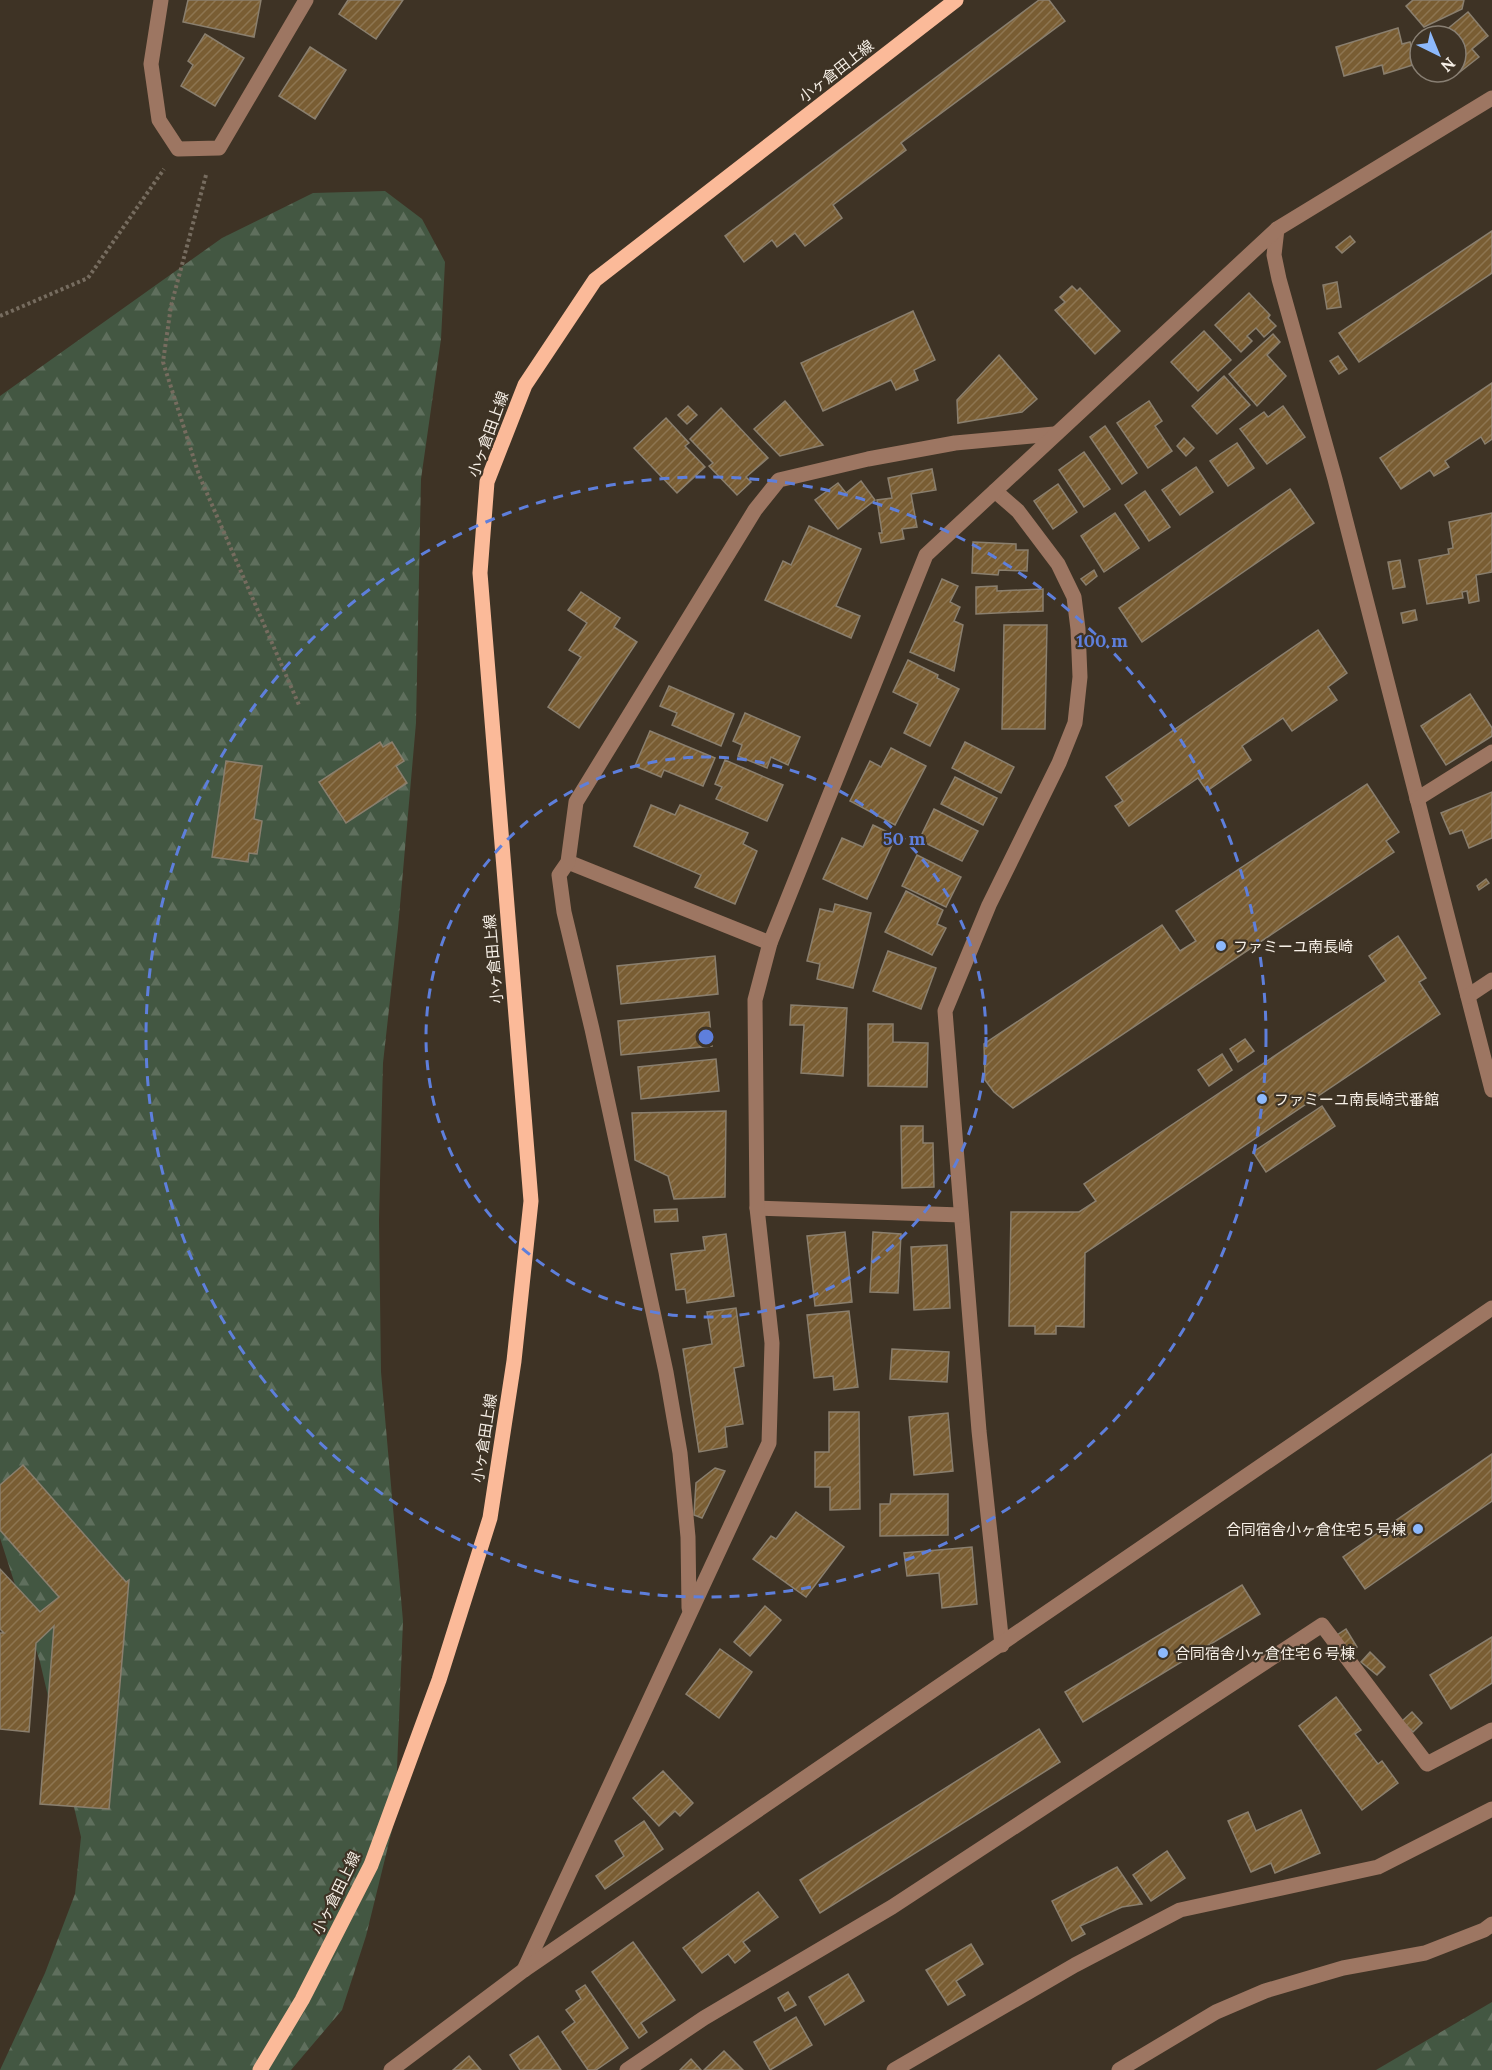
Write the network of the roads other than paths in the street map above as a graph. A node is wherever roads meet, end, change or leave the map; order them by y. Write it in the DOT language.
graph roads {
  1 [pos="161,0"];
  2 [pos="306,0"];
  3 [pos="956,0"];
  4 [pos="1492,98"];
  5 [pos="1277,229"];
  6 [pos="1054,434"];
  7 [pos="995,491"];
  8 [pos="1492,752"];
  9 [pos="1418,800"];
  10 [pos="568,862"];
  11 [pos="770,943"];
  12 [pos="1492,980"];
  13 [pos="1468,996"];
  14 [pos="1492,1090"];
  15 [pos="757,1208"];
  16 [pos="961,1215"];
  17 [pos="1492,1308"];
  18 [pos="689,1614"];
  19 [pos="1002,1645"];
  20 [pos="1492,1730"];
  21 [pos="1492,1809"];
  22 [pos="1492,1924"];
  23 [pos="524,1970"];
  24 [pos="260,2070"];
  25 [pos="391,2070"];
  26 [pos="627,2070"];
  27 [pos="894,2070"];
  28 [pos="1119,2070"];
  1 -- 2 [label="street"];
  3 -- 24 [label="main road, 小ヶ倉田上線"];
  4 -- 5 [label="street"];
  5 -- 6 [label="street"];
  5 -- 9 [label="street"];
  6 -- 7 [label="street"];
  6 -- 10 [label="street"];
  7 -- 11 [label="street"];
  7 -- 16 [label="street"];
  8 -- 9 [label="street"];
  9 -- 13 [label="street"];
  10 -- 11 [label="street"];
  10 -- 18 [label="street"];
  11 -- 15 [label="street"];
  12 -- 13 [label="street"];
  13 -- 14 [label="street"];
  15 -- 16 [label="street"];
  15 -- 18 [label="street"];
  16 -- 19 [label="street"];
  17 -- 19 [label="street"];
  18 -- 23 [label="street"];
  19 -- 23 [label="street"];
  20 -- 26 [label="street"];
  21 -- 27 [label="street"];
  22 -- 28 [label="street"];
  23 -- 25 [label="street"];
}
